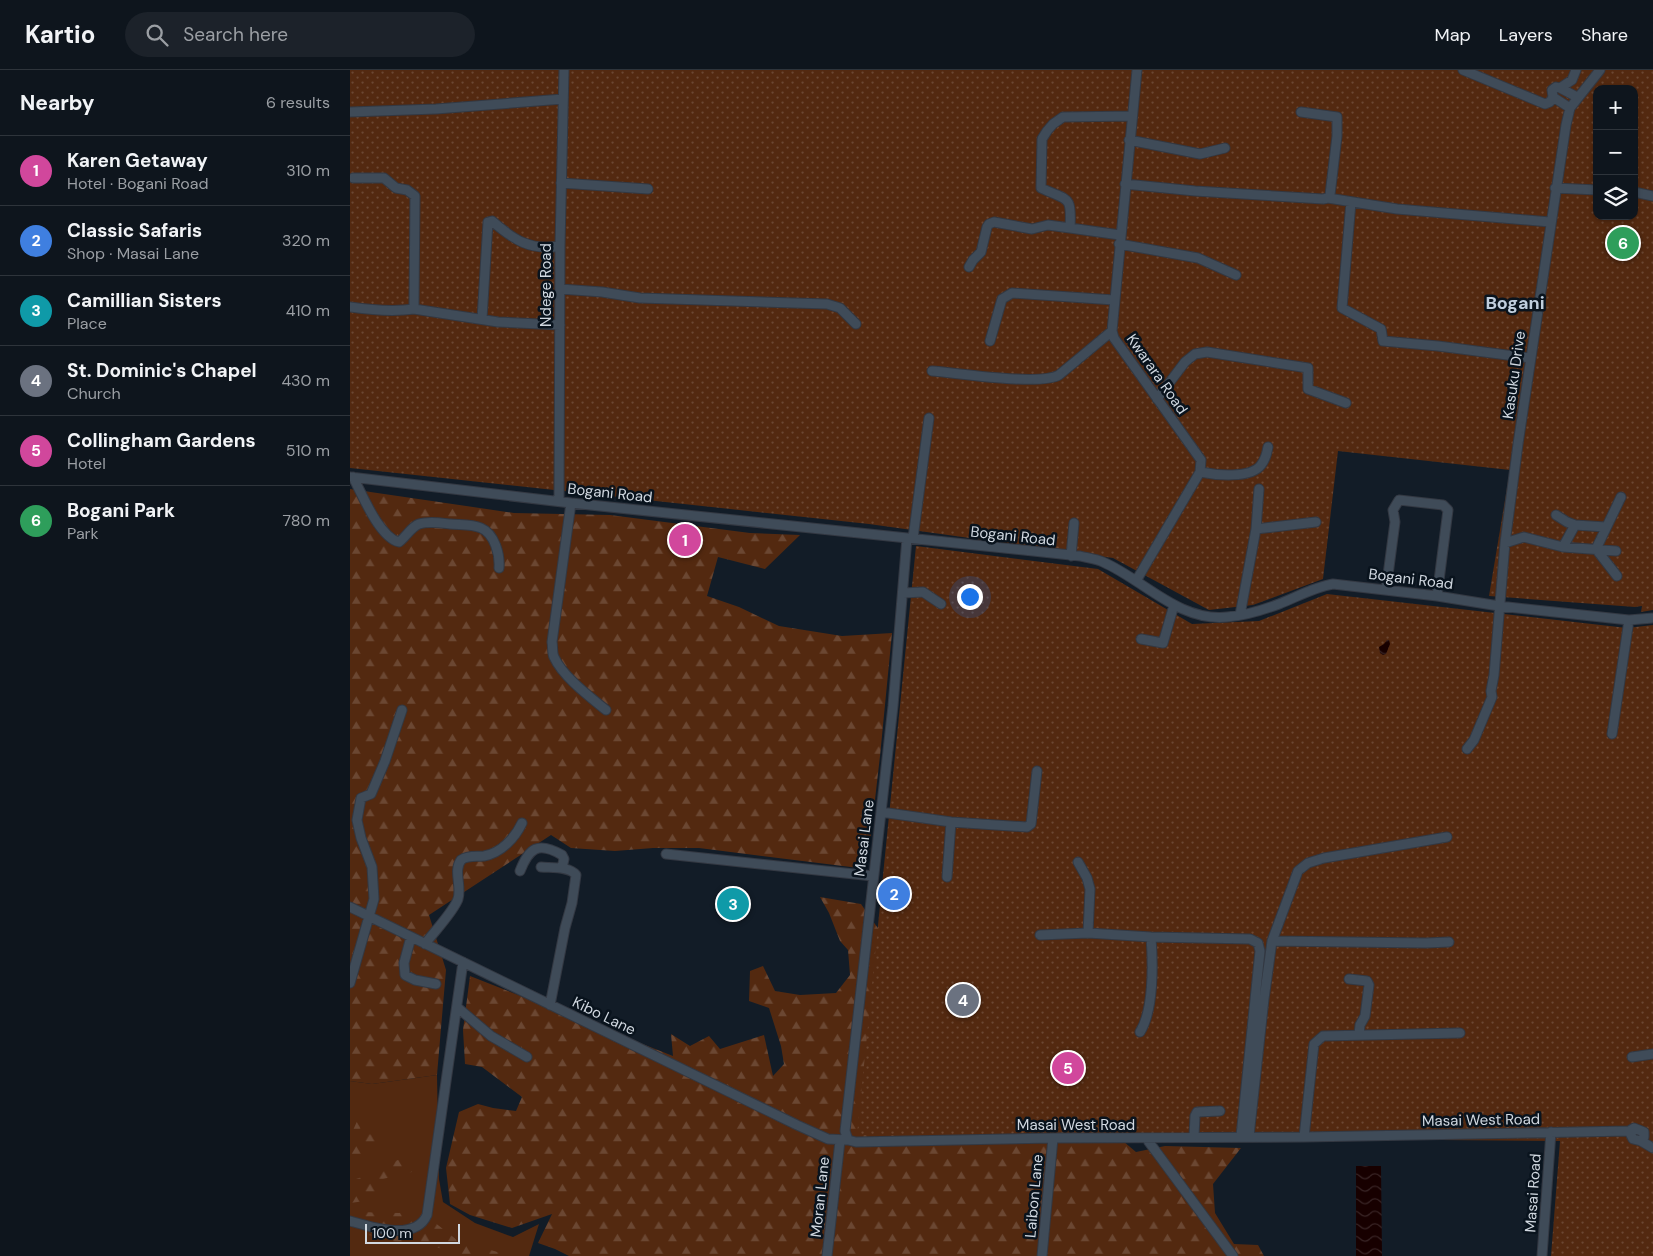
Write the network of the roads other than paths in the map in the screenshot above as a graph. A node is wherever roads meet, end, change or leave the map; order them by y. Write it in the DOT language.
graph roads {
  1 [pos="564,70"];
  2 [pos="1137,70"];
  3 [pos="1464,70"];
  4 [pos="1576,70"];
  5 [pos="1600,70"];
  6 [pos="1560,88"];
  7 [pos="1553,97"];
  8 [pos="1577,97"];
  9 [pos="563,99"];
  10 [pos="1570,108"];
  11 [pos="350,112"];
  12 [pos="1301,112"];
  13 [pos="1132,116"];
  14 [pos="1129,140"];
  15 [pos="1226,148"];
  16 [pos="353,178"];
  17 [pos="562,183"];
  18 [pos="1125,184"];
  19 [pos="1555,188"];
  20 [pos="648,189"];
  21 [pos="1593,190"];
  22 [pos="1638,193"];
  23 [pos="1653,196"];
  24 [pos="1328,198"];
  25 [pos="1350,202"];
  26 [pos="1550,222"];
  27 [pos="1070,228"];
  28 [pos="1120,240"];
  29 [pos="560,246"];
  30 [pos="969,267"];
  31 [pos="1236,275"];
  32 [pos="560,289"];
  33 [pos="1114,300"];
  34 [pos="350,307"];
  35 [pos="414,310"];
  36 [pos="482,319"];
  37 [pos="560,324"];
  38 [pos="856,324"];
  39 [pos="1112,331"];
  40 [pos="990,341"];
  41 [pos="1530,358"];
  42 [pos="932,371"];
  43 [pos="1158,399"];
  44 [pos="1346,402"];
  45 [pos="930,418"];
  46 [pos="1268,447"];
  47 [pos="1200,472"];
  48 [pos="352,477"];
  49 [pos="1259,489"];
  50 [pos="1620,497"];
  51 [pos="559,501"];
  52 [pos="571,503"];
  53 [pos="1556,516"];
  54 [pos="1316,522"];
  55 [pos="1074,523"];
  56 [pos="1575,525"];
  57 [pos="1606,527"];
  58 [pos="1256,529"];
  59 [pos="910,538"];
  60 [pos="1505,543"];
  61 [pos="1563,547"];
  62 [pos="1596,549"];
  63 [pos="1616,550"];
  64 [pos="1071,556"];
  65 [pos="499,568"];
  66 [pos="1617,576"];
  67 [pos="1136,581"];
  68 [pos="1386,590"];
  69 [pos="903,593"];
  70 [pos="1437,596"];
  71 [pos="941,604"];
  72 [pos="1174,605"];
  73 [pos="1499,606"];
  74 [pos="1240,615"];
  75 [pos="1653,618"];
  76 [pos="1629,620"];
  77 [pos="1141,639"];
  78 [pos="402,710"];
  79 [pos="606,710"];
  80 [pos="1612,734"];
  81 [pos="1467,749"];
  82 [pos="1037,771"];
  83 [pos="881,812"];
  84 [pos="951,822"];
  85 [pos="522,823"];
  86 [pos="1447,837"];
  87 [pos="666,854"];
  88 [pos="1078,862"];
  89 [pos="541,867"];
  90 [pos="562,868"];
  91 [pos="520,871"];
  92 [pos="873,876"];
  93 [pos="947,877"];
  94 [pos="350,907"];
  95 [pos="369,917"];
  96 [pos="1088,933"];
  97 [pos="1040,935"];
  98 [pos="410,937"];
  99 [pos="1151,937"];
  100 [pos="1272,941"];
  101 [pos="1449,942"];
  102 [pos="425,944"];
  103 [pos="463,962"];
  104 [pos="1350,978"];
  105 [pos="350,983"];
  106 [pos="436,984"];
  107 [pos="550,1005"];
  108 [pos="458,1008"];
  109 [pos="1140,1032"];
  110 [pos="1460,1033"];
  111 [pos="1359,1035"];
  112 [pos="1653,1054"];
  113 [pos="527,1057"];
  114 [pos="1632,1057"];
  115 [pos="1220,1111"];
  116 [pos="1653,1128"];
  117 [pos="1629,1131"];
  118 [pos="1551,1132"];
  119 [pos="1644,1132"];
  120 [pos="1194,1136"];
  121 [pos="1245,1136"];
  122 [pos="1304,1137"];
  123 [pos="1054,1138"];
  124 [pos="1146,1138"];
  125 [pos="844,1140"];
  126 [pos="1641,1141"];
  127 [pos="1653,1148"];
  128 [pos="350,1221"];
  129 [pos="827,1256"];
  130 [pos="1042,1256"];
  131 [pos="1234,1256"];
  132 [pos="1542,1256"];
  1 -- 9 [label="street, Ndege Road"];
  2 -- 13 [label="street, Kwarara Road"];
  3 -- 7 [label="street"];
  4 -- 6 [label="street"];
  5 -- 8 [label="street, Kasuku Drive"];
  6 -- 7 [label="street"];
  6 -- 8 [label="street"];
  7 -- 10 [label="street"];
  8 -- 10 [label="street, Kasuku Drive"];
  9 -- 11 [label="street"];
  9 -- 17 [label="street, Ndege Road"];
  10 -- 19 [label="street, Kasuku Drive"];
  12 -- 24 [label="street"];
  13 -- 14 [label="street, Kwarara Road"];
  13 -- 27 [label="street"];
  14 -- 15 [label="street"];
  14 -- 18 [label="street, Kwarara Road"];
  16 -- 35 [label="street"];
  17 -- 20 [label="street"];
  17 -- 29 [label="street, Ndege Road"];
  18 -- 24 [label="street"];
  18 -- 28 [label="street, Kwarara Road"];
  19 -- 21 [label="street"];
  19 -- 26 [label="street, Kasuku Drive"];
  22 -- 23 [label="street"];
  24 -- 25 [label="street"];
  25 -- 26 [label="street"];
  25 -- 41 [label="street"];
  26 -- 41 [label="street, Kasuku Drive"];
  27 -- 28 [label="street"];
  27 -- 30 [label="street"];
  28 -- 31 [label="street"];
  28 -- 33 [label="street, Kwarara Road"];
  29 -- 32 [label="street, Ndege Road"];
  29 -- 36 [label="street"];
  32 -- 37 [label="street, Ndege Road"];
  32 -- 38 [label="street"];
  33 -- 39 [label="street, Kwarara Road"];
  33 -- 40 [label="street"];
  34 -- 35 [label="street"];
  35 -- 36 [label="street"];
  36 -- 37 [label="street"];
  37 -- 51 [label="street, Ndege Road"];
  39 -- 42 [label="street"];
  39 -- 43 [label="street, Kwarara Road"];
  41 -- 60 [label="street, Kasuku Drive"];
  43 -- 44 [label="street"];
  43 -- 47 [label="street, Kwarara Road"];
  45 -- 59 [label="street, Masai Lane"];
  46 -- 47 [label="street"];
  47 -- 67 [label="street"];
  48 -- 51 [label="street, Bogani Road"];
  48 -- 65 [label="street"];
  49 -- 58 [label="street"];
  50 -- 57 [label="street"];
  51 -- 52 [label="street, Bogani Road"];
  52 -- 59 [label="street, Bogani Road"];
  52 -- 79 [label="street"];
  53 -- 56 [label="street"];
  54 -- 58 [label="street"];
  55 -- 64 [label="street"];
  56 -- 57 [label="street"];
  56 -- 61 [label="street"];
  57 -- 62 [label="street"];
  58 -- 74 [label="street"];
  59 -- 64 [label="street, Bogani Road"];
  59 -- 69 [label="street, Masai Lane"];
  60 -- 61 [label="street"];
  60 -- 73 [label="street, Kasuku Drive"];
  61 -- 62 [label="street"];
  62 -- 63 [label="street"];
  62 -- 66 [label="street"];
  64 -- 67 [label="street, Bogani Road"];
  67 -- 72 [label="street, Bogani Road"];
  68 -- 70 [label="street, Bogani Road"];
  68 -- 70 [label="street"];
  68 -- 74 [label="street, Bogani Road"];
  69 -- 71 [label="street"];
  69 -- 83 [label="street, Masai Lane"];
  70 -- 73 [label="street, Bogani Road"];
  72 -- 74 [label="street, Bogani Road"];
  72 -- 77 [label="street"];
  73 -- 76 [label="street, Bogani Road"];
  73 -- 81 [label="street, Kasuku Drive"];
  75 -- 76 [label="street, Bogani Road"];
  76 -- 80 [label="street"];
  78 -- 95 [label="street"];
  82 -- 84 [label="street"];
  83 -- 84 [label="street"];
  83 -- 92 [label="street, Masai Lane"];
  84 -- 93 [label="street"];
  85 -- 102 [label="street"];
  86 -- 100 [label="street"];
  87 -- 92 [label="street"];
  88 -- 96 [label="street"];
  89 -- 90 [label="street"];
  90 -- 91 [label="street"];
  90 -- 107 [label="street"];
  92 -- 125 [label="street, Masai Lane"];
  94 -- 95 [label="street, Kibo Lane"];
  95 -- 98 [label="street, Kibo Lane"];
  95 -- 105 [label="street"];
  96 -- 97 [label="street"];
  96 -- 99 [label="street"];
  98 -- 102 [label="street, Kibo Lane"];
  98 -- 106 [label="street"];
  99 -- 109 [label="street"];
  99 -- 121 [label="street"];
  100 -- 101 [label="street"];
  100 -- 121 [label="street"];
  102 -- 103 [label="street, Kibo Lane"];
  103 -- 107 [label="street, Kibo Lane"];
  103 -- 108 [label="street"];
  104 -- 111 [label="street"];
  107 -- 125 [label="street, Kibo Lane"];
  108 -- 113 [label="street"];
  108 -- 128 [label="street"];
  110 -- 111 [label="street"];
  111 -- 122 [label="street"];
  112 -- 114 [label="street"];
  115 -- 120 [label="street"];
  116 -- 119 [label="street"];
  117 -- 118 [label="street, Masai West Road"];
  117 -- 119 [label="street, Masai West Road"];
  117 -- 126 [label="street"];
  118 -- 122 [label="street, Masai West Road"];
  118 -- 132 [label="street, Masai Road"];
  119 -- 126 [label="street"];
  120 -- 121 [label="street, Masai West Road"];
  120 -- 124 [label="street, Masai West Road"];
  121 -- 122 [label="street, Masai West Road"];
  123 -- 124 [label="street, Masai West Road"];
  123 -- 125 [label="street, Masai West Road"];
  123 -- 130 [label="street, Laibon Lane"];
  124 -- 131 [label="street"];
  125 -- 129 [label="street, Moran Lane"];
  126 -- 127 [label="street"];
}
